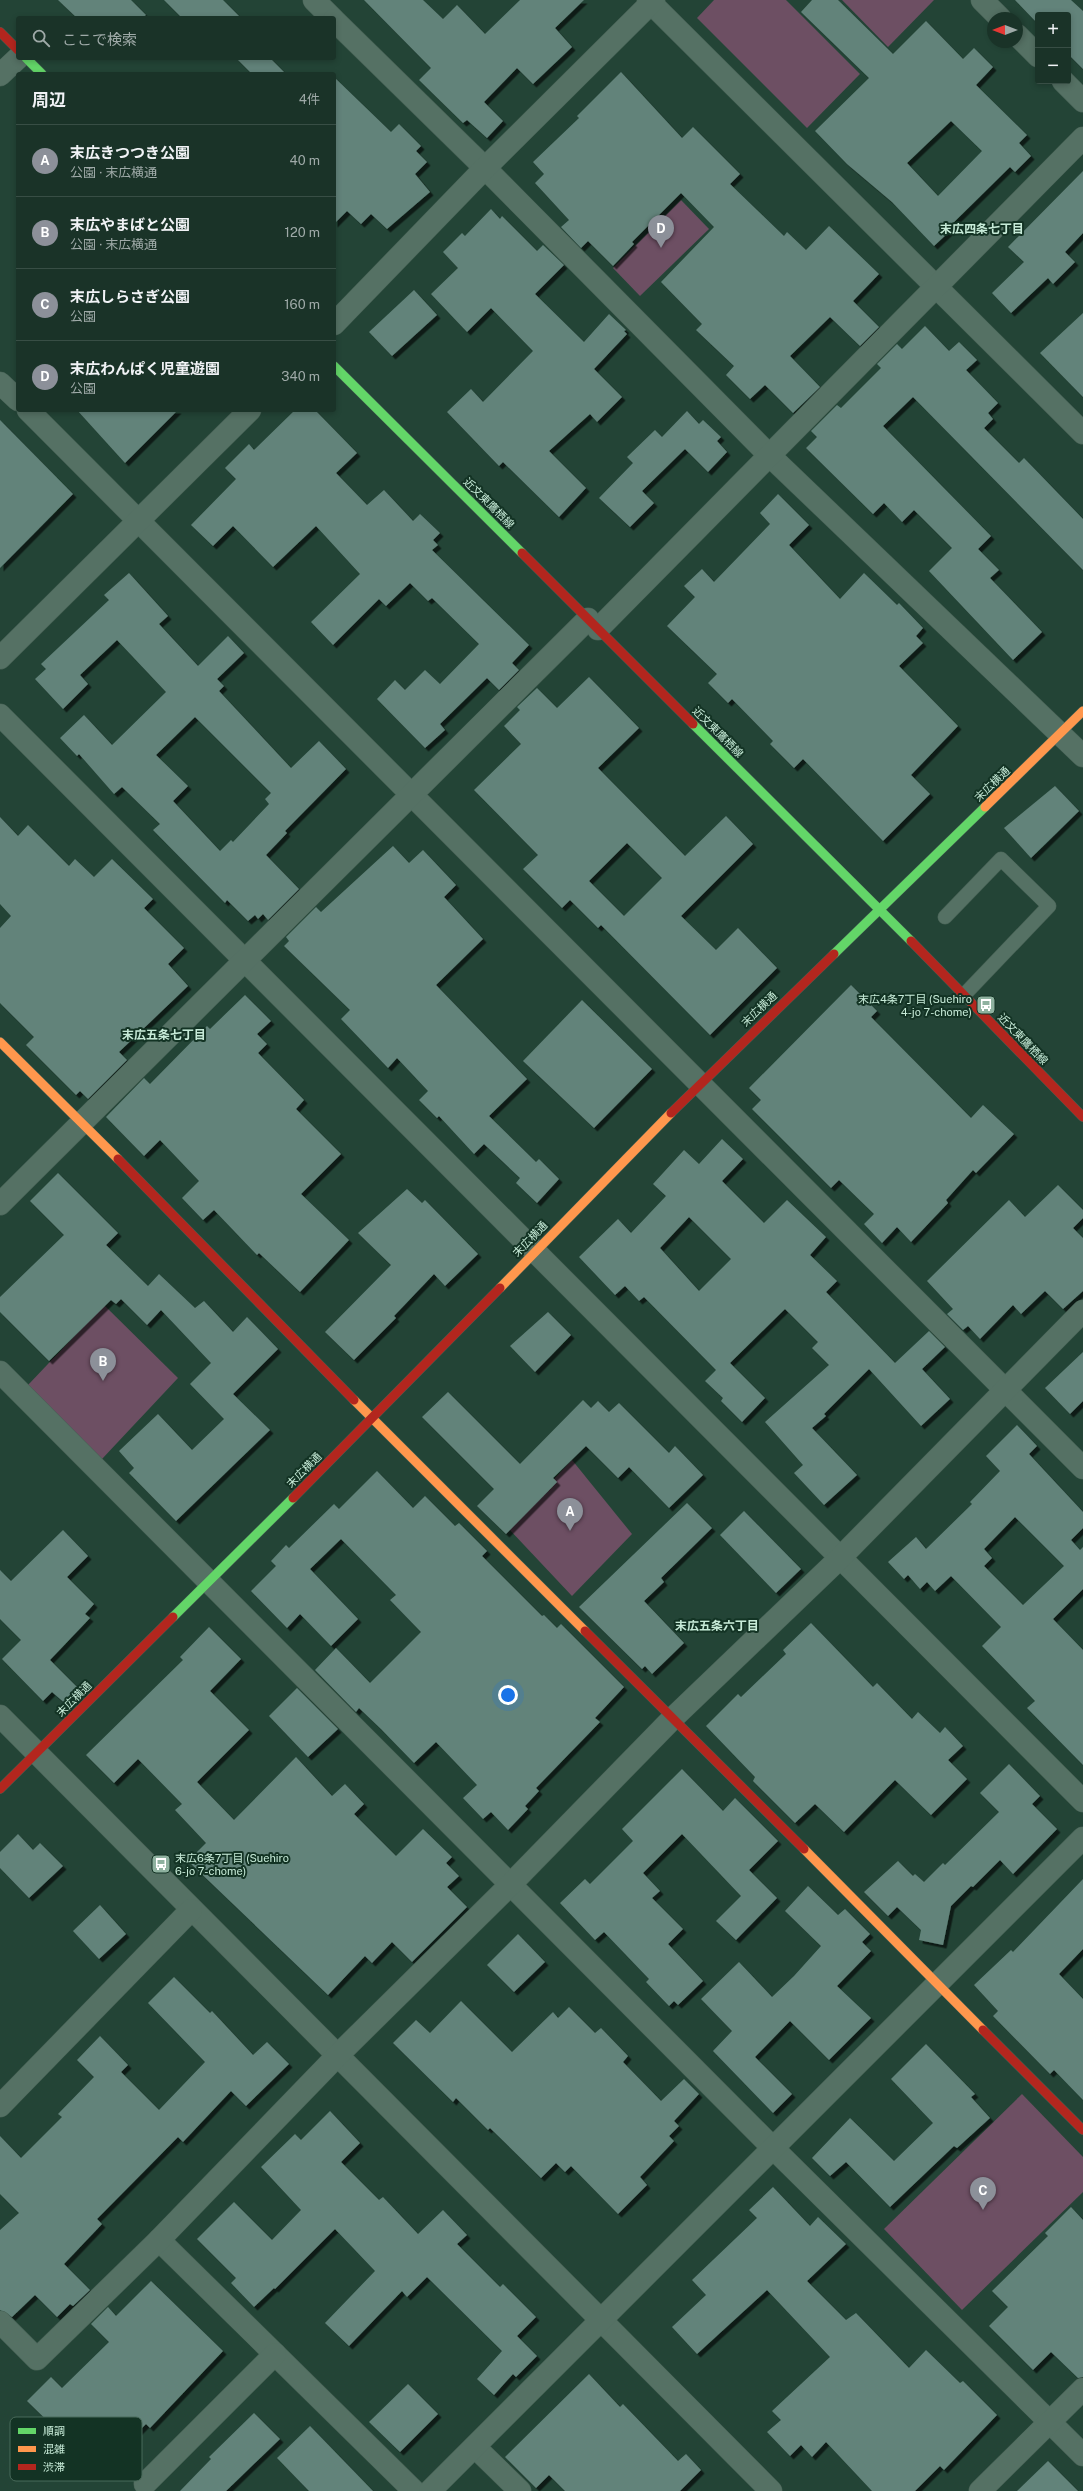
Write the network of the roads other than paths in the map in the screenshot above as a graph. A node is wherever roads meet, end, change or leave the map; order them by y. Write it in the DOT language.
graph roads {
  1 [pos="314,0"];
  2 [pos="982,0"];
  3 [pos="651,1"];
  4 [pos="994,12"];
  5 [pos="330,16"];
  6 [pos="336,22"];
  7 [pos="0,32"];
  8 [pos="1023,41"];
  9 [pos="16,48"];
  10 [pos="1035,53"];
  11 [pos="16,60"];
  12 [pos="28,60"];
  13 [pos="40,72"];
  14 [pos="0,75"];
  15 [pos="1066,84"];
  16 [pos="1083,101"];
  17 [pos="1083,138"];
  18 [pos="485,168"];
  19 [pos="936,285"];
  20 [pos="336,322"];
  21 [pos="336,368"];
  22 [pos="0,382"];
  23 [pos="16,398"];
  24 [pos="30,412"];
  25 [pos="248,412"];
  26 [pos="1083,433"];
  27 [pos="768,454"];
  28 [pos="140,521"];
  29 [pos="593,624"];
  30 [pos="0,658"];
  31 [pos="1083,711"];
  32 [pos="0,715"];
  33 [pos="1061,734"];
  34 [pos="1083,756"];
  35 [pos="412,794"];
  36 [pos="880,910"];
  37 [pos="944,917"];
  38 [pos="244,959"];
  39 [pos="964,995"];
  40 [pos="0,1042"];
  41 [pos="699,1085"];
  42 [pos="1083,1118"];
  43 [pos="83,1123"];
  44 [pos="0,1204"];
  45 [pos="534,1253"];
  46 [pos="1083,1311"];
  47 [pos="0,1372"];
  48 [pos="1004,1390"];
  49 [pos="372,1419"];
  50 [pos="1083,1468"];
  51 [pos="840,1557"];
  52 [pos="209,1581"];
  53 [pos="0,1716"];
  54 [pos="673,1718"];
  55 [pos="37,1753"];
  56 [pos="0,1789"];
  57 [pos="1083,1801"];
  58 [pos="1083,1838"];
  59 [pos="510,1885"];
  60 [pos="191,1910"];
  61 [pos="936,1984"];
  62 [pos="337,2056"];
  63 [pos="0,2106"];
  64 [pos="1083,2130"];
  65 [pos="773,2148"];
  66 [pos="160,2240"];
  67 [pos="603,2320"];
  68 [pos="0,2322"];
  69 [pos="275,2354"];
  70 [pos="1083,2389"];
  71 [pos="1050,2422"];
  72 [pos="476,2448"];
  73 [pos="1083,2455"];
  74 [pos="145,2484"];
  75 [pos="414,2491"];
  76 [pos="430,2491"];
  77 [pos="520,2491"];
  78 [pos="771,2491"];
  79 [pos="980,2491"];
  1 -- 5 [label="street"];
  2 -- 4 [label="street"];
  3 -- 18 [label="street"];
  3 -- 19 [label="street"];
  6 -- 18 [label="street"];
  7 -- 9 [label="street"];
  8 -- 10 [label="street"];
  11 -- 14 [label="street"];
  12 -- 13 [label="street"];
  15 -- 16 [label="street"];
  17 -- 19 [label="street"];
  18 -- 20 [label="street"];
  18 -- 27 [label="street"];
  19 -- 26 [label="street"];
  19 -- 27 [label="street"];
  21 -- 29 [label="street, 近文東鷹栖線"];
  22 -- 23 [label="street"];
  24 -- 28 [label="street"];
  25 -- 28 [label="street"];
  27 -- 29 [label="street"];
  27 -- 33 [label="street"];
  28 -- 30 [label="street"];
  28 -- 35 [label="street"];
  29 -- 35 [label="street"];
  29 -- 36 [label="street, 近文東鷹栖線"];
  31 -- 33 [label="street, 末広横通"];
  32 -- 38 [label="street"];
  33 -- 34 [label="street"];
  33 -- 36 [label="street, 末広横通"];
  35 -- 38 [label="street"];
  35 -- 41 [label="street"];
  36 -- 39 [label="street, 近文東鷹栖線"];
  36 -- 41 [label="street, 末広横通"];
  37 -- 39 [label="lane"];
  38 -- 43 [label="street"];
  38 -- 45 [label="street"];
  39 -- 42 [label="street, 近文東鷹栖線"];
  40 -- 43 [label="street"];
  41 -- 45 [label="street, 末広横通"];
  41 -- 48 [label="street"];
  43 -- 44 [label="street"];
  43 -- 49 [label="street"];
  45 -- 49 [label="street, 末広横通"];
  45 -- 51 [label="street"];
  46 -- 48 [label="street"];
  47 -- 52 [label="street"];
  48 -- 50 [label="street"];
  48 -- 51 [label="street"];
  49 -- 52 [label="street, 末広横通"];
  49 -- 54 [label="street"];
  51 -- 54 [label="street"];
  51 -- 57 [label="street"];
  52 -- 55 [label="street, 末広横通"];
  52 -- 59 [label="street"];
  53 -- 55 [label="street"];
  54 -- 59 [label="street"];
  54 -- 61 [label="street"];
  55 -- 56 [label="street, 末広横通"];
  55 -- 60 [label="street"];
  58 -- 61 [label="street"];
  59 -- 62 [label="street"];
  59 -- 65 [label="street"];
  60 -- 62 [label="street"];
  60 -- 63 [label="street"];
  61 -- 64 [label="street"];
  61 -- 65 [label="street"];
  62 -- 66 [label="street"];
  62 -- 67 [label="street"];
  65 -- 67 [label="street"];
  65 -- 71 [label="street"];
  66 -- 68 [label="street"];
  66 -- 69 [label="street"];
  67 -- 72 [label="street"];
  67 -- 78 [label="street"];
  69 -- 74 [label="street"];
  69 -- 75 [label="street"];
  70 -- 71 [label="street"];
  71 -- 73 [label="street"];
  71 -- 79 [label="street"];
  72 -- 76 [label="street"];
  72 -- 77 [label="street"];
}
